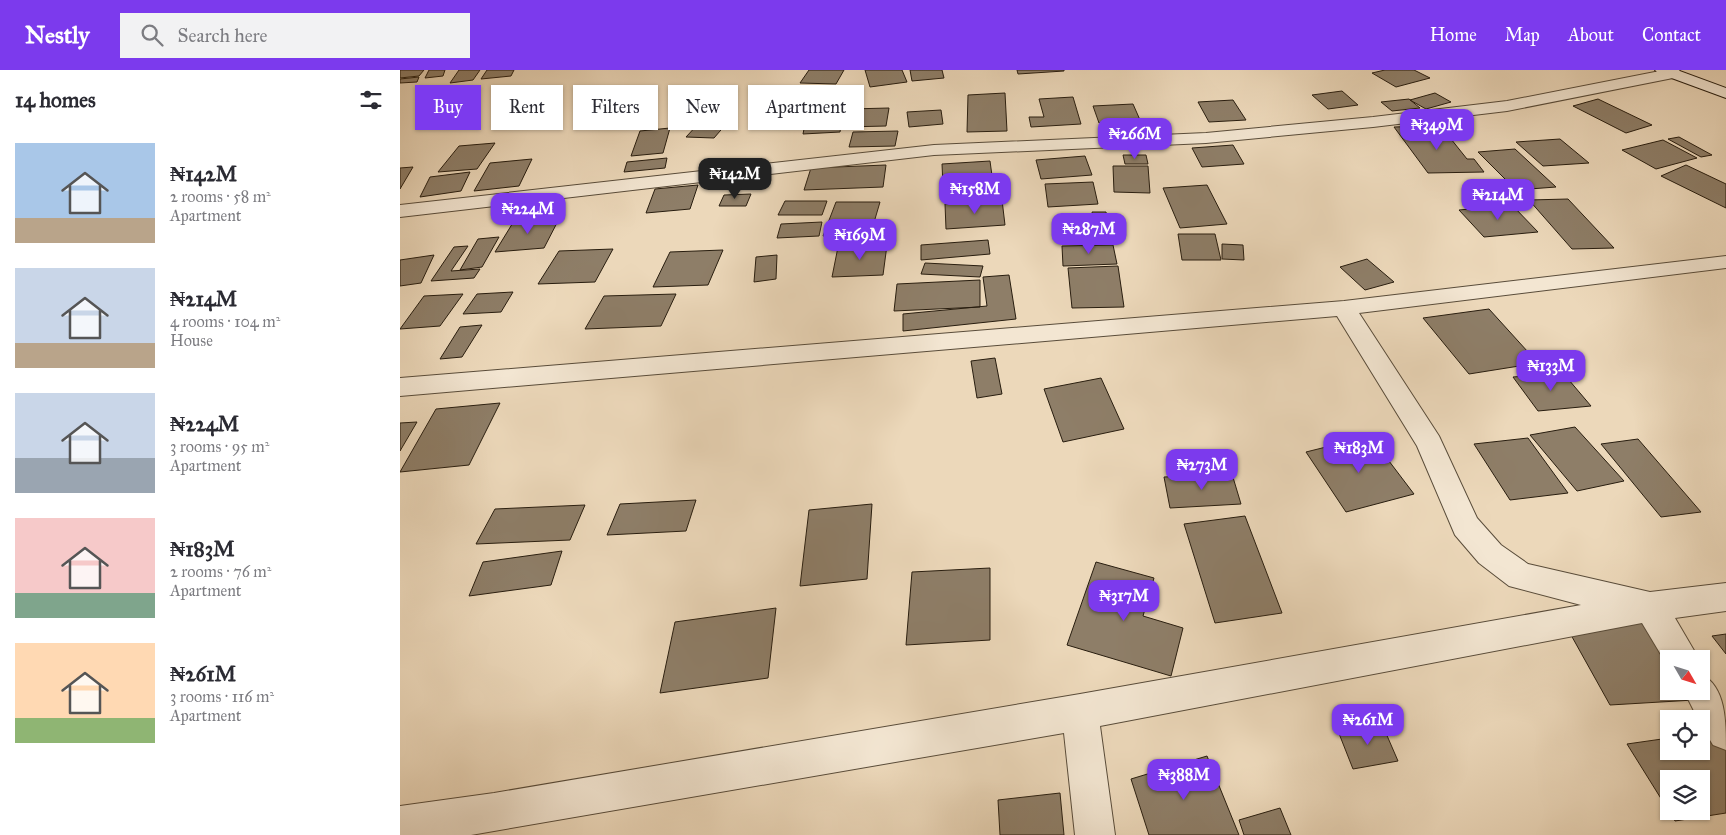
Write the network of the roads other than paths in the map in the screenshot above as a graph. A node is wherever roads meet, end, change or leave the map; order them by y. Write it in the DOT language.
graph roads {
  1 [pos="1668,72"];
  2 [pos="1726,93"];
  3 [pos="400,211"];
  4 [pos="1726,262"];
  5 [pos="1344,308"];
  6 [pos="400,387"];
  7 [pos="1726,597"];
  8 [pos="1650,607"];
  9 [pos="1676,650"];
  10 [pos="1706,700"];
  11 [pos="1080,712"];
  12 [pos="1726,732"];
  13 [pos="400,826"];
  14 [pos="1095,835"];
  1 -- 2 [label="street"];
  1 -- 3 [label="street"];
  4 -- 5 [label="street"];
  5 -- 6 [label="street"];
  5 -- 8 [label="street"];
  7 -- 8 [label="street"];
  8 -- 9 [label="street"];
  8 -- 11 [label="street"];
  10 -- 12 [label="street"];
  11 -- 13 [label="street"];
  11 -- 14 [label="street"];
}
